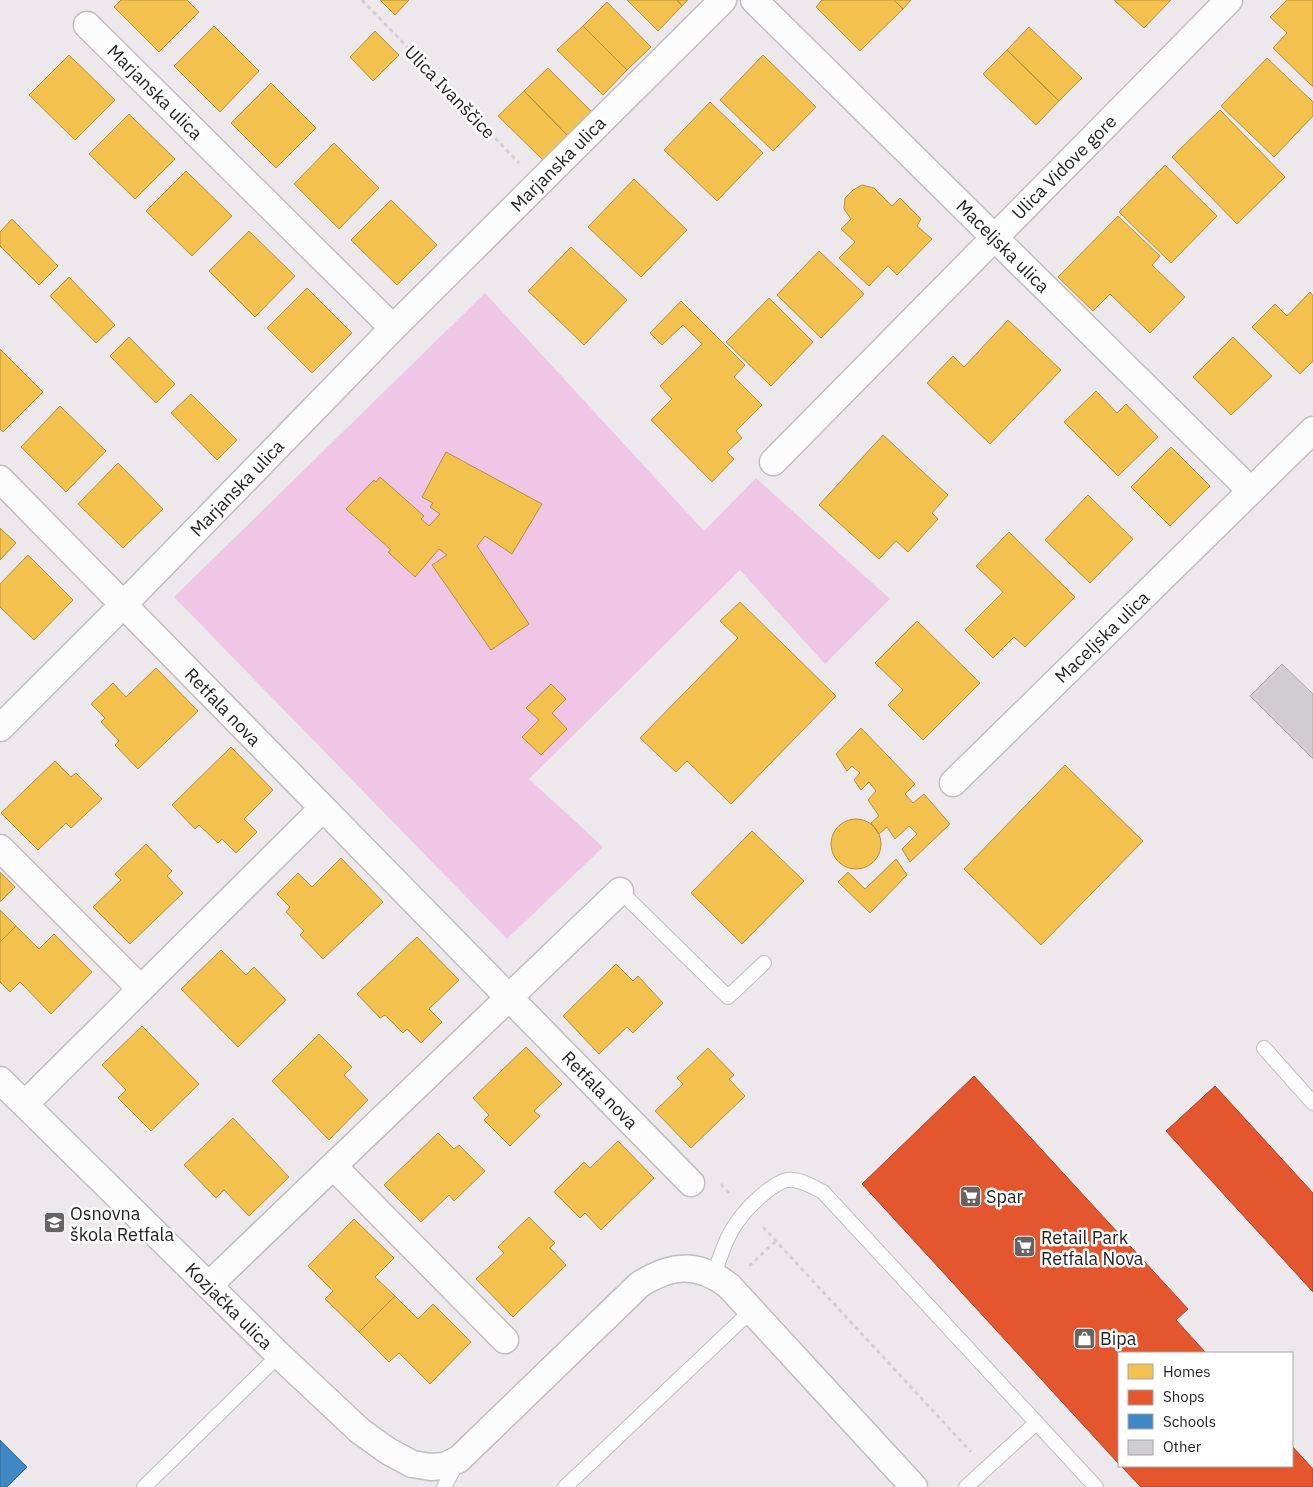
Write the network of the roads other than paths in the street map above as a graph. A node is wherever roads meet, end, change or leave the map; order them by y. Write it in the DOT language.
graph roads {
  1 [pos="723,0"];
  2 [pos="754,0"];
  3 [pos="1229,0"];
  4 [pos="87,25"];
  5 [pos="994,238"];
  6 [pos="393,328"];
  7 [pos="1313,430"];
  8 [pos="773,462"];
  9 [pos="0,479"];
  10 [pos="1251,491"];
  11 [pos="123,605"];
  12 [pos="0,728"];
  13 [pos="953,783"];
  14 [pos="323,808"];
  15 [pos="0,848"];
  16 [pos="620,891"];
  17 [pos="764,964"];
  18 [pos="140,989"];
  19 [pos="509,997"];
  20 [pos="1264,1048"];
  21 [pos="0,1080"];
  22 [pos="1313,1103"];
  23 [pos="25,1104"];
  24 [pos="333,1166"];
  25 [pos="691,1183"];
  26 [pos="714,1275"];
  27 [pos="209,1286"];
  28 [pos="752,1310"];
  29 [pos="506,1340"];
  30 [pos="279,1355"];
  31 [pos="1036,1423"];
  32 [pos="459,1459"];
  33 [pos="144,1487"];
  34 [pos="444,1487"];
  35 [pos="565,1487"];
  36 [pos="914,1487"];
  37 [pos="966,1487"];
  38 [pos="1096,1487"];
  1 -- 6 [label="street, Marjanska ulica"];
  2 -- 5 [label="street, Maceljska ulica"];
  3 -- 5 [label="street, Ulica Vidove gore"];
  4 -- 6 [label="street, Marjanska ulica"];
  5 -- 8 [label="street, Ulica Vidove gore"];
  5 -- 10 [label="street, Maceljska ulica"];
  6 -- 11 [label="street, Marjanska ulica"];
  7 -- 10 [label="street, Maceljska ulica"];
  9 -- 11 [label="street"];
  10 -- 13 [label="street, Maceljska ulica"];
  11 -- 12 [label="street, Marjanska ulica"];
  11 -- 14 [label="street, Retfala nova"];
  14 -- 18 [label="street"];
  14 -- 19 [label="street, Retfala nova"];
  15 -- 18 [label="street"];
  16 -- 17 [label="lane"];
  16 -- 19 [label="street"];
  18 -- 23 [label="street"];
  19 -- 24 [label="street"];
  19 -- 25 [label="street, Retfala nova"];
  20 -- 22 [label="lane"];
  21 -- 23 [label="street, Kozjačka ulica"];
  23 -- 27 [label="street, Kozjačka ulica"];
  24 -- 27 [label="street"];
  24 -- 29 [label="street"];
  26 -- 28 [label="street"];
  26 -- 31 [label="lane"];
  26 -- 32 [label="street"];
  27 -- 30 [label="street, Kozjačka ulica"];
  28 -- 35 [label="lane"];
  28 -- 36 [label="street"];
  30 -- 32 [label="street, Kozjačka ulica"];
  30 -- 33 [label="lane"];
  31 -- 37 [label="lane"];
  31 -- 38 [label="lane"];
  32 -- 34 [label="lane"];
}
